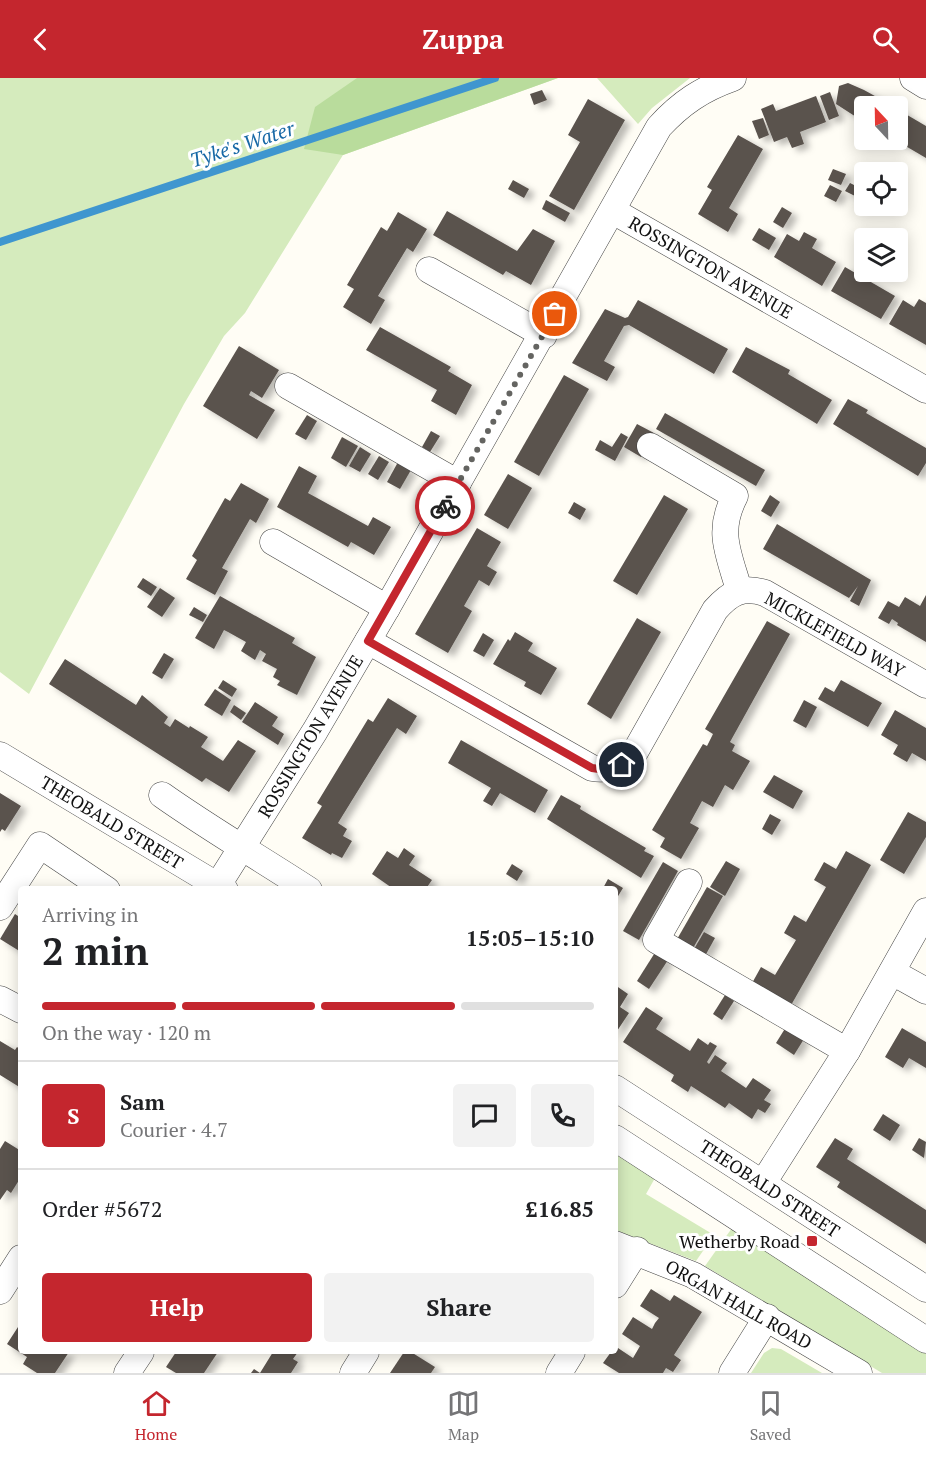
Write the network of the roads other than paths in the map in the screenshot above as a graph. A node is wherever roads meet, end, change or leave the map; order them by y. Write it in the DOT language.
graph roads {
  1 [pos="733,78"];
  2 [pos="913,78"];
  3 [pos="926,86"];
  4 [pos="613,211"];
  5 [pos="429,270"];
  6 [pos="544,335"];
  7 [pos="288,386"];
  8 [pos="926,390"];
  9 [pos="650,446"];
  10 [pos="458,483"];
  11 [pos="273,542"];
  12 [pos="739,590"];
  13 [pos="387,608"];
  14 [pos="368,641"];
  15 [pos="926,685"];
  16 [pos="0,755"];
  17 [pos="162,795"];
  18 [pos="243,847"];
  19 [pos="690,882"];
  20 [pos="101,886"];
  21 [pos="219,886"];
  22 [pos="222,886"];
  23 [pos="303,886"];
  24 [pos="0,907"];
  25 [pos="926,911"];
  26 [pos="892,972"];
  27 [pos="926,991"];
  28 [pos="0,999"];
  29 [pos="18,1008"];
  30 [pos="847,1051"];
  31 [pos="618,1090"];
  32 [pos="618,1140"];
  33 [pos="763,1183"];
  34 [pos="626,1247"];
  35 [pos="18,1263"];
  36 [pos="618,1275"];
  37 [pos="926,1289"];
  38 [pos="0,1291"];
  39 [pos="766,1317"];
  40 [pos="926,1340"];
  41 [pos="140,1354"];
  42 [pos="365,1354"];
  43 [pos="571,1354"];
  44 [pos="127,1373"];
  45 [pos="353,1373"];
  46 [pos="559,1373"];
  47 [pos="732,1373"];
  48 [pos="859,1373"];
  1 -- 4 [label="street"];
  2 -- 3 [label="street"];
  4 -- 6 [label="street, ROSSINGTON AVENUE"];
  4 -- 8 [label="street, ROSSINGTON AVENUE"];
  5 -- 6 [label="street"];
  6 -- 10 [label="street, ROSSINGTON AVENUE"];
  7 -- 10 [label="street"];
  9 -- 12 [label="street"];
  10 -- 13 [label="street, ROSSINGTON AVENUE"];
  11 -- 13 [label="street"];
  12 -- 14 [label="street, MICKLEFIELD WAY"];
  12 -- 15 [label="street, MICKLEFIELD WAY"];
  13 -- 14 [label="street, ROSSINGTON AVENUE"];
  14 -- 18 [label="street, ROSSINGTON AVENUE"];
  16 -- 21 [label="street, THEOBALD STREET"];
  17 -- 18 [label="street"];
  18 -- 22 [label="street, ROSSINGTON AVENUE"];
  18 -- 23 [label="street"];
  19 -- 30 [label="street"];
  20 -- 24 [label="street"];
  25 -- 26 [label="street"];
  26 -- 27 [label="street"];
  26 -- 30 [label="street"];
  28 -- 29 [label="street"];
  30 -- 33 [label="street"];
  31 -- 33 [label="street, THEOBALD STREET"];
  32 -- 40 [label="street"];
  33 -- 37 [label="street, THEOBALD STREET"];
  34 -- 36 [label="street"];
  34 -- 39 [label="street, ORGAN HALL ROAD"];
  35 -- 38 [label="street"];
  39 -- 47 [label="street"];
  39 -- 48 [label="street, ORGAN HALL ROAD"];
  41 -- 44 [label="street"];
  42 -- 45 [label="street"];
  43 -- 46 [label="street"];
}
